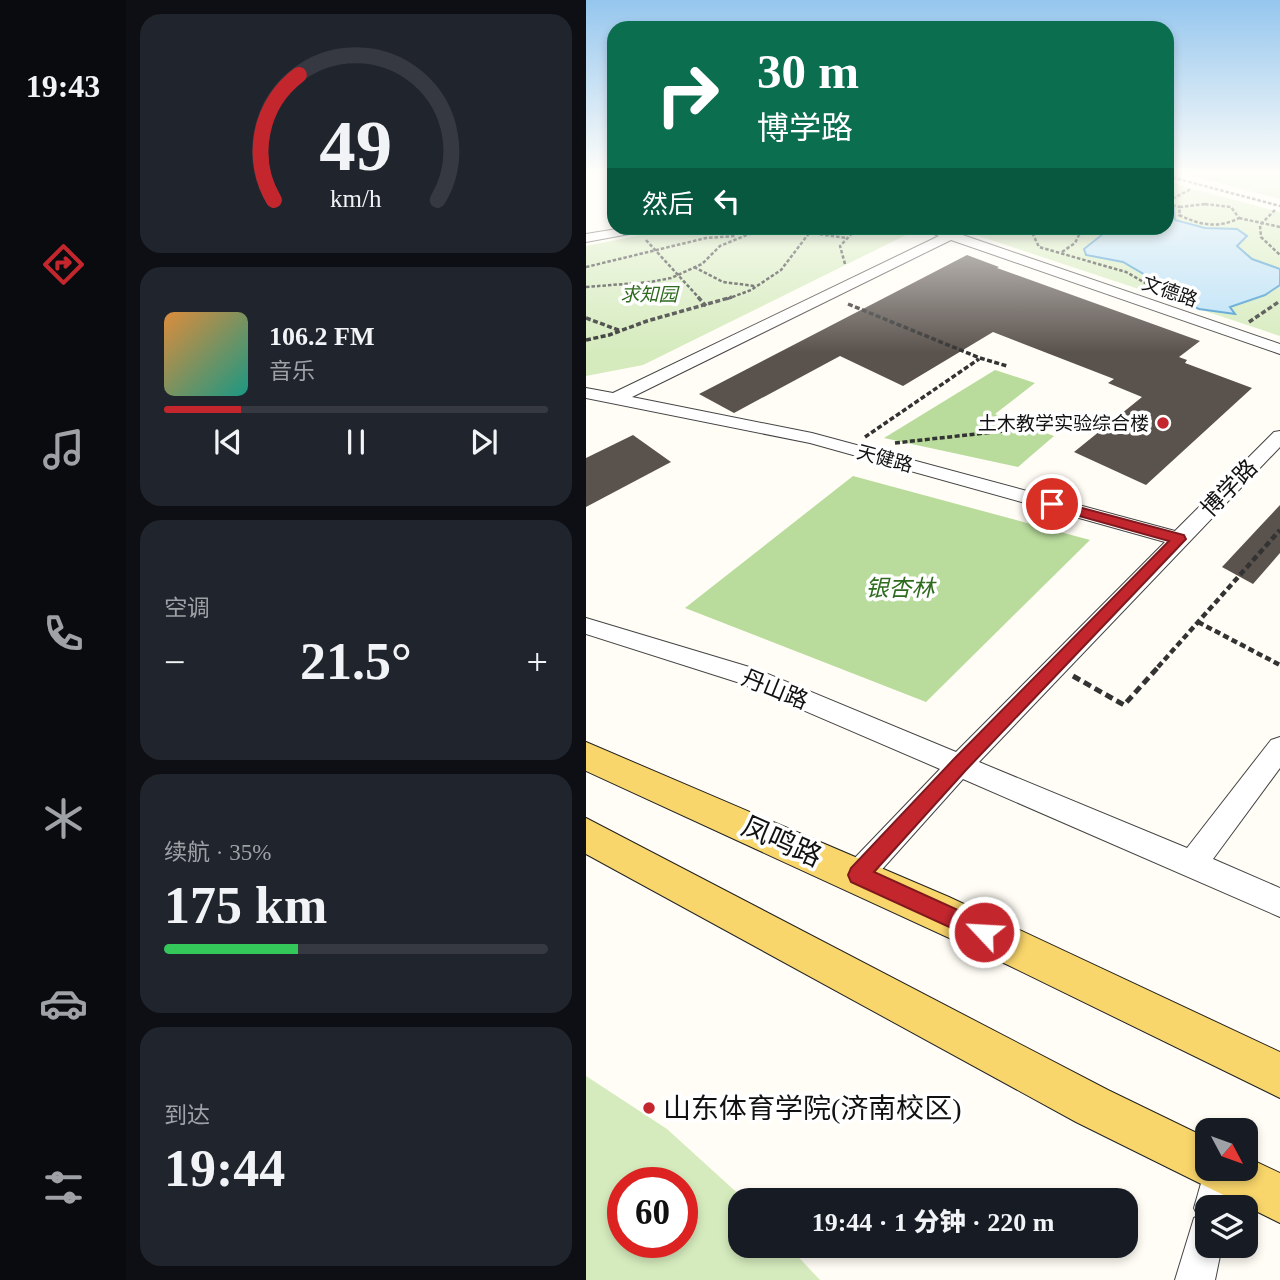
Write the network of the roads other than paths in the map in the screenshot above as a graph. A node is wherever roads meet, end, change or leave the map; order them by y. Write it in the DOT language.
graph roads {
  1 [pos="610,235"];
  2 [pos="950,235"];
  3 [pos="586,238"];
  4 [pos="1280,349"];
  5 [pos="586,393"];
  6 [pos="615,398"];
  7 [pos="1280,436"];
  8 [pos="1179,539"];
  9 [pos="586,626"];
  10 [pos="1280,748"];
  11 [pos="586,756"];
  12 [pos="960,765"];
  13 [pos="586,835"];
  14 [pos="1192,863"];
  15 [pos="858,875"];
  16 [pos="1280,903"];
  17 [pos="1280,1076"];
  18 [pos="1195,1166"];
  19 [pos="1224,1181"];
  20 [pos="1280,1199"];
  21 [pos="1200,1258"];
  22 [pos="1195,1280"];
  1 -- 3 [label="street"];
  2 -- 4 [label="street, 文德路"];
  2 -- 6 [label="street"];
  5 -- 6 [label="street, 天健路"];
  6 -- 8 [label="street, 天健路"];
  7 -- 8 [label="street, 博学路"];
  8 -- 12 [label="street, 博学路"];
  9 -- 12 [label="street, 丹山路"];
  10 -- 14 [label="street"];
  11 -- 15 [label="main road, 凤鸣路"];
  12 -- 14 [label="street, 丹山路"];
  12 -- 15 [label="street, 博学路"];
  13 -- 18 [label="main road"];
  14 -- 16 [label="street, 丹山路"];
  15 -- 17 [label="main road, 凤鸣路"];
  19 -- 20 [label="main road"];
  21 -- 22 [label="street"];
}
